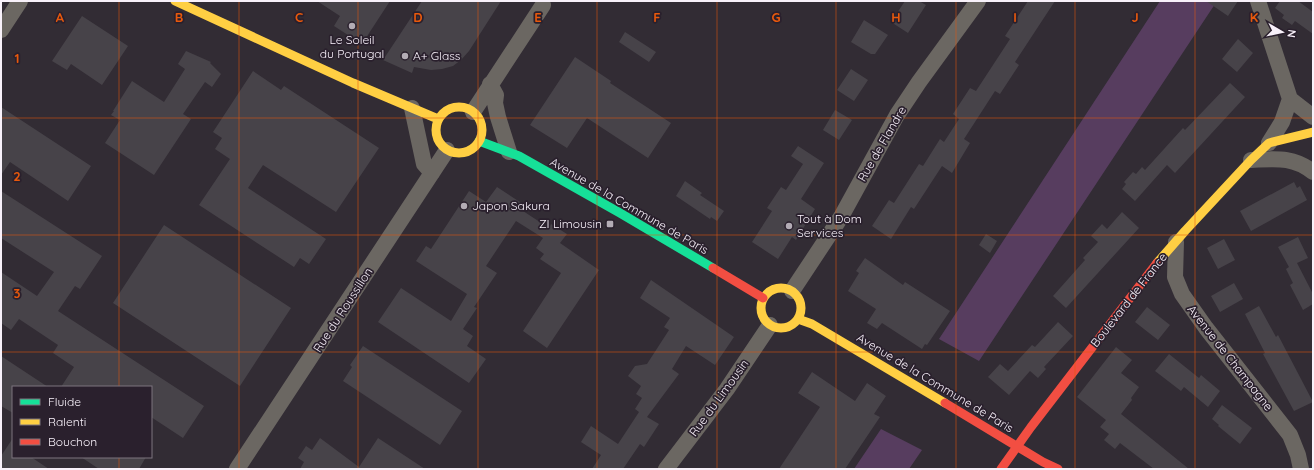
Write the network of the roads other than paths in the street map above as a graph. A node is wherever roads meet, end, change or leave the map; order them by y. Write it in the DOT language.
graph roads {
  1 [pos="20,1"];
  2 [pos="175,1"];
  3 [pos="978,1"];
  4 [pos="1258,1"];
  5 [pos="543,6"];
  6 [pos="1,30"];
  7 [pos="490,84"];
  8 [pos="1290,99"];
  9 [pos="412,108"];
  10 [pos="473,112"];
  11 [pos="1313,117"];
  12 [pos="438,119"];
  13 [pos="1313,132"];
  14 [pos="478,141"];
  15 [pos="1270,143"];
  16 [pos="447,150"];
  17 [pos="509,152"];
  18 [pos="1251,160"];
  19 [pos="1313,172"];
  20 [pos="432,173"];
  21 [pos="1176,242"];
  22 [pos="792,291"];
  23 [pos="764,298"];
  24 [pos="798,319"];
  25 [pos="770,325"];
  26 [pos="1018,446"];
  27 [pos="237,469"];
  28 [pos="666,469"];
  29 [pos="1002,469"];
  30 [pos="1058,469"];
  31 [pos="1301,469"];
  1 -- 6 [label="street"];
  2 -- 9 [label="street"];
  3 -- 22 [label="street, Rue de Flandre"];
  4 -- 8 [label="street"];
  5 -- 7 [label="street"];
  7 -- 10 [label="street"];
  7 -- 17 [label="street"];
  8 -- 11 [label="street"];
  8 -- 15 [label="street, Boulevard de France"];
  9 -- 12 [label="street"];
  9 -- 20 [label="street"];
  10 -- 12 [label="street"];
  10 -- 14 [label="street"];
  12 -- 16 [label="street"];
  13 -- 15 [label="street, Boulevard de France"];
  14 -- 16 [label="street"];
  14 -- 17 [label="street, Avenue de la Commune de Paris"];
  15 -- 18 [label="street, Boulevard de France"];
  16 -- 20 [label="street, Rue du Roussillon"];
  17 -- 23 [label="street, Avenue de la Commune de Paris"];
  18 -- 19 [label="street"];
  18 -- 21 [label="street, Boulevard de France"];
  20 -- 27 [label="street, Rue du Roussillon"];
  21 -- 26 [label="street, Boulevard de France"];
  21 -- 31 [label="street, Avenue de Champagne"];
  22 -- 23 [label="street"];
  22 -- 24 [label="street"];
  23 -- 25 [label="street"];
  24 -- 25 [label="street"];
  24 -- 26 [label="street, Avenue de la Commune de Paris"];
  25 -- 28 [label="street, Rue du Limousin"];
  26 -- 29 [label="street, Boulevard de France"];
  26 -- 30 [label="street, Avenue de la Commune de Paris"];
}
